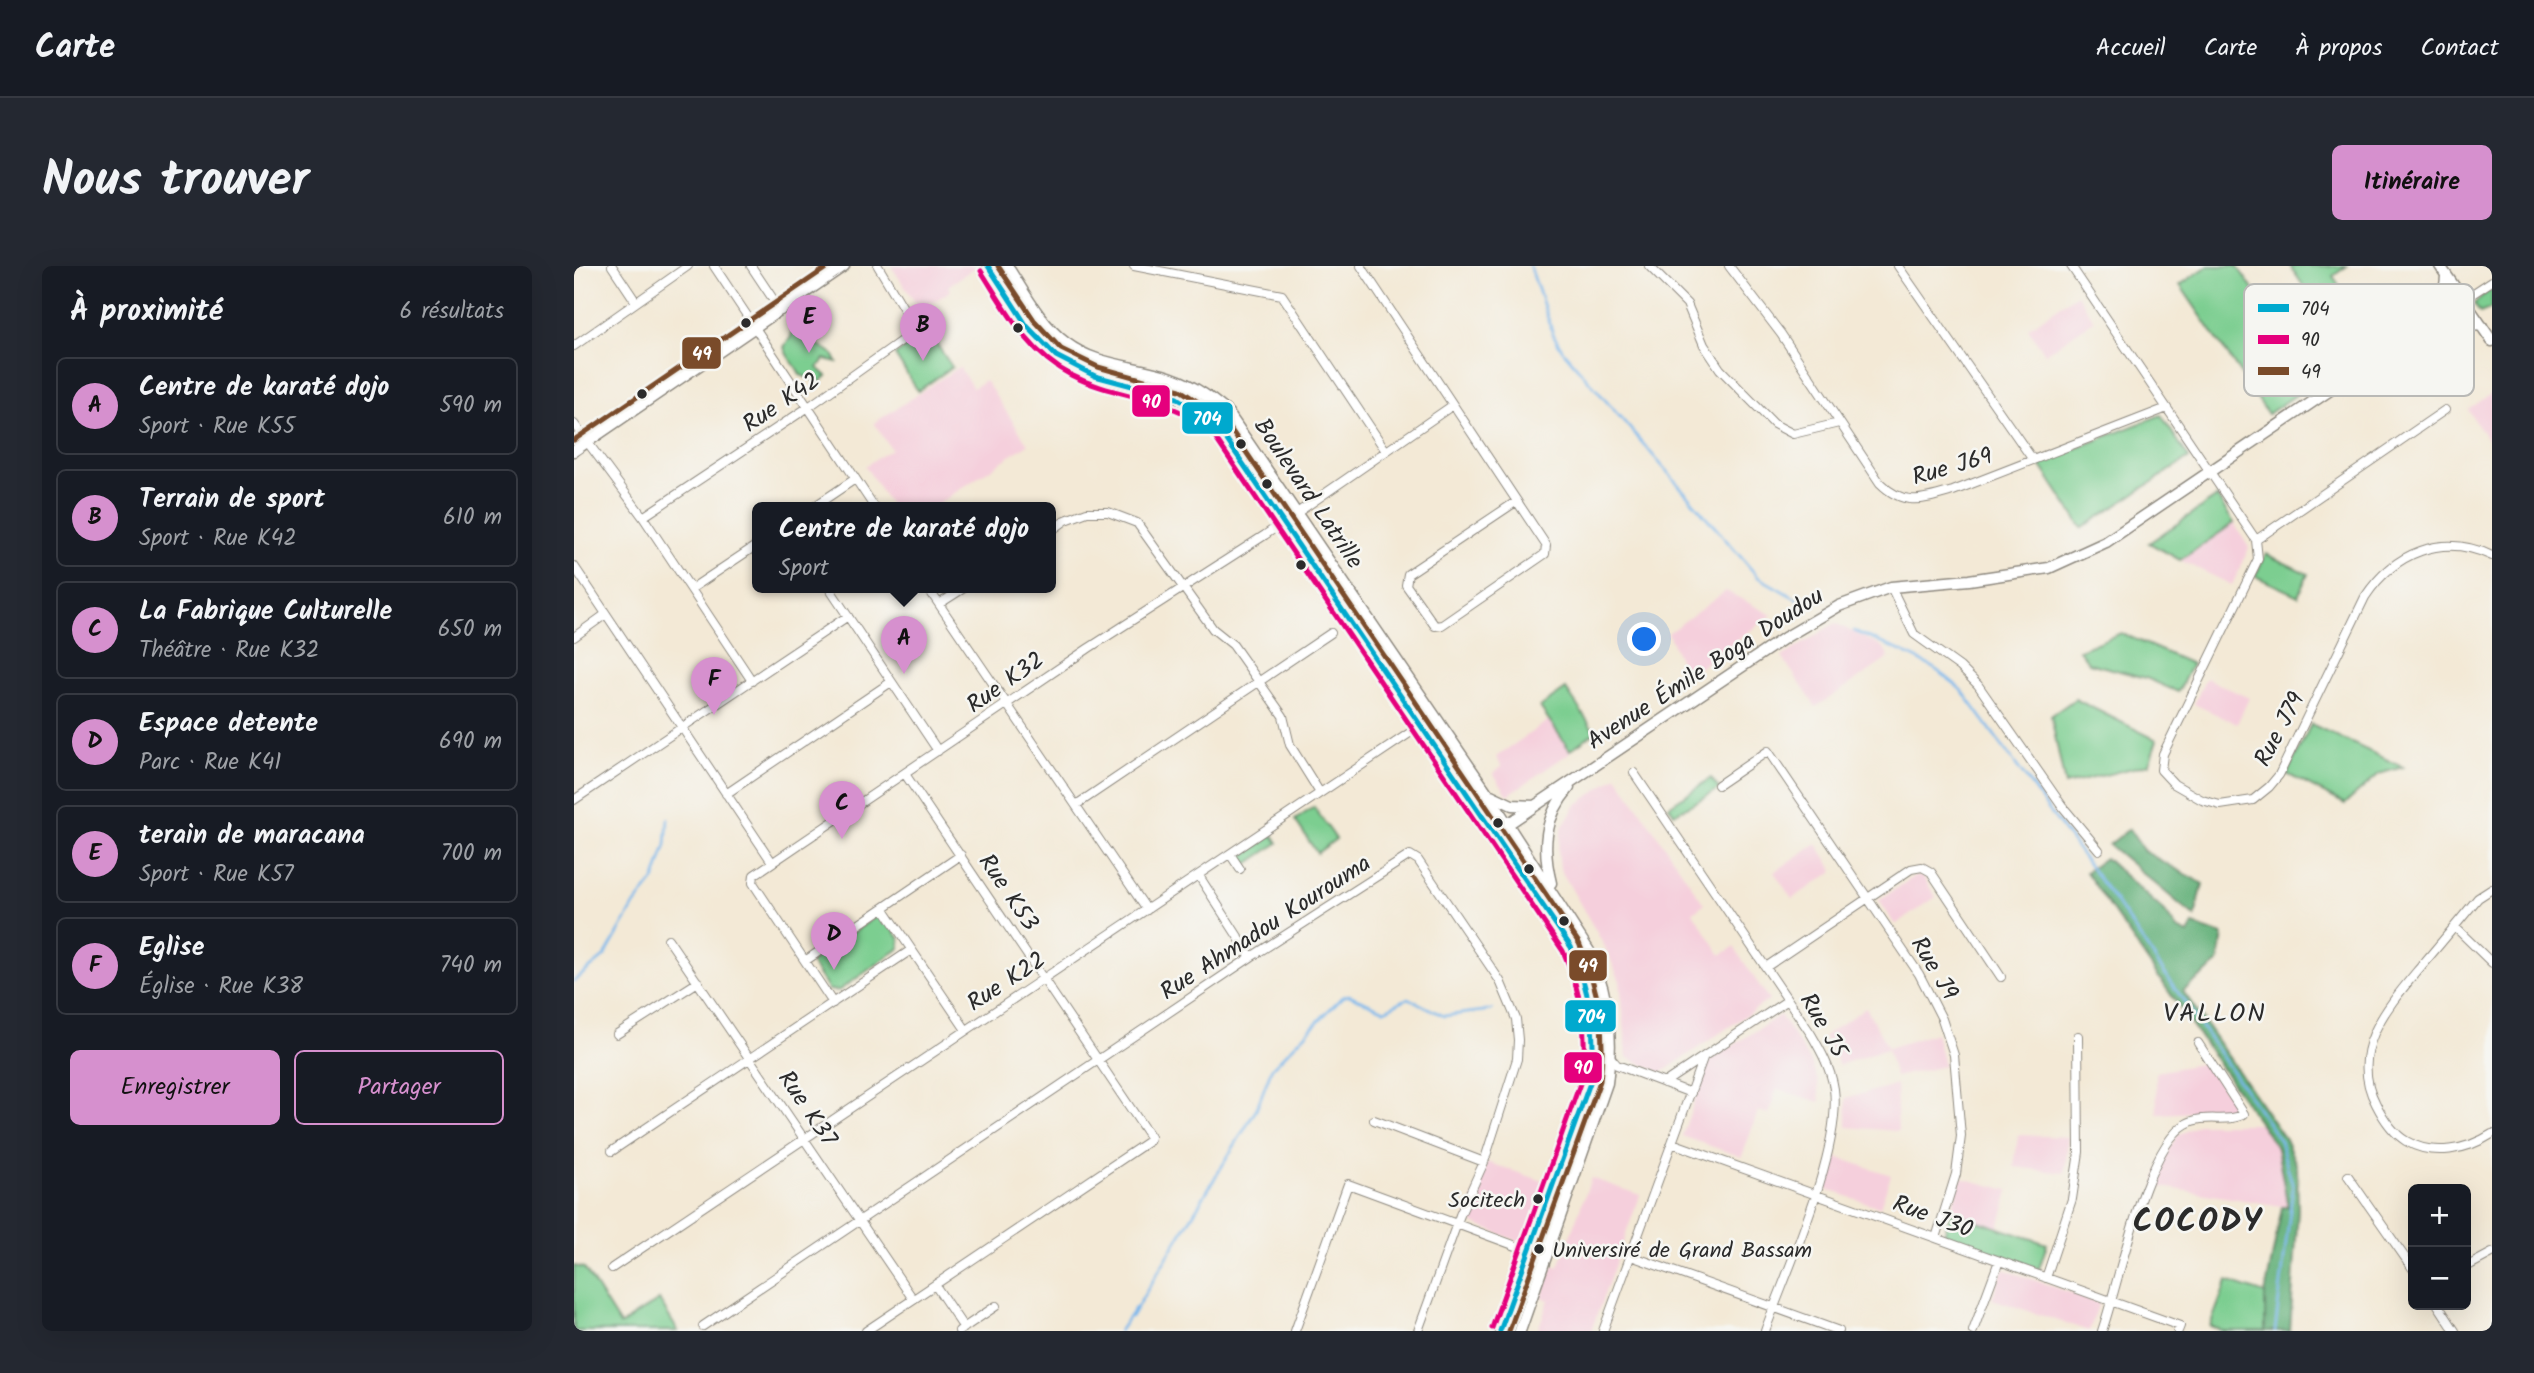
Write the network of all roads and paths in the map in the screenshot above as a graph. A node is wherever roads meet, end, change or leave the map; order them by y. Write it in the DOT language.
graph roads {
  1 [pos="612,266"];
  2 [pos="688,266"];
  3 [pos="714,266"];
  4 [pos="751,266"];
  5 [pos="844,266"];
  6 [pos="878,266"];
  7 [pos="988,266"];
  8 [pos="1007,266"];
  9 [pos="1134,266"];
  10 [pos="1361,266"];
  11 [pos="1649,266"];
  12 [pos="1729,266"];
  13 [pos="1898,266"];
  14 [pos="2072,266"];
  15 [pos="2492,281"];
  16 [pos="2474,293"];
  17 [pos="636,302"];
  18 [pos="781,311"];
  19 [pos="2474,314"];
  20 [pos="2474,325"];
  21 [pos="2483,326"];
  22 [pos="755,328"];
  23 [pos="2492,341"];
  24 [pos="574,346"];
  25 [pos="2323,396"];
  26 [pos="1453,405"];
  27 [pos="807,408"];
  28 [pos="2167,408"];
  29 [pos="2445,410"];
  30 [pos="1839,423"];
  31 [pos="574,424"];
  32 [pos="588,442"];
  33 [pos="574,451"];
  34 [pos="1386,451"];
  35 [pos="2033,460"];
  36 [pos="2211,471"];
  37 [pos="856,479"];
  38 [pos="1517,501"];
  39 [pos="821,502"];
  40 [pos="871,502"];
  41 [pos="1297,512"];
  42 [pos="643,517"];
  43 [pos="1283,522"];
  44 [pos="1056,527"];
  45 [pos="2256,540"];
  46 [pos="752,548"];
  47 [pos="2492,556"];
  48 [pos="574,566"];
  49 [pos="1183,587"];
  50 [pos="1891,587"];
  51 [pos="691,589"];
  52 [pos="832,593"];
  53 [pos="931,593"];
  54 [pos="956,593"];
  55 [pos="939,604"];
  56 [pos="606,614"];
  57 [pos="848,616"];
  58 [pos="1331,633"];
  59 [pos="574,637"];
  60 [pos="752,681"];
  61 [pos="1259,681"];
  62 [pos="891,682"];
  63 [pos="1008,704"];
  64 [pos="1435,716"];
  65 [pos="1420,726"];
  66 [pos="683,728"];
  67 [pos="938,751"];
  68 [pos="1634,773"];
  69 [pos="905,774"];
  70 [pos="1579,776"];
  71 [pos="1718,785"];
  72 [pos="1486,791"];
  73 [pos="1321,793"];
  74 [pos="726,794"];
  75 [pos="574,800"];
  76 [pos="1076,805"];
  77 [pos="1535,806"];
  78 [pos="1508,824"];
  79 [pos="1494,834"];
  80 [pos="2099,850"];
  81 [pos="1230,854"];
  82 [pos="961,855"];
  83 [pos="772,862"];
  84 [pos="1240,869"];
  85 [pos="1199,876"];
  86 [pos="2492,889"];
  87 [pos="1554,893"];
  88 [pos="1868,898"];
  89 [pos="884,909"];
  90 [pos="1147,910"];
  91 [pos="2455,927"];
  92 [pos="668,939"];
  93 [pos="911,950"];
  94 [pos="1251,957"];
  95 [pos="805,961"];
  96 [pos="2492,962"];
  97 [pos="1766,967"];
  98 [pos="2001,977"];
  99 [pos="1045,978"];
  100 [pos="698,982"];
  101 [pos="1788,1000"];
  102 [pos="832,1003"];
  103 [pos="966,1030"];
  104 [pos="617,1034"];
  105 [pos="2078,1036"];
  106 [pos="2199,1043"];
  107 [pos="751,1058"];
  108 [pos="1703,1058"];
  109 [pos="1099,1060"];
  110 [pos="1594,1060"];
  111 [pos="1612,1063"];
  112 [pos="1664,1083"];
  113 [pos="1691,1093"];
  114 [pos="1374,1121"];
  115 [pos="2492,1134"];
  116 [pos="805,1139"];
  117 [pos="1672,1143"];
  118 [pos="612,1151"];
  119 [pos="1484,1161"];
  120 [pos="2348,1176"];
  121 [pos="1814,1194"];
  122 [pos="861,1222"];
  123 [pos="1459,1225"];
  124 [pos="1936,1238"];
  125 [pos="1529,1252"];
  126 [pos="2492,1253"];
  127 [pos="1631,1256"];
  128 [pos="1546,1257"];
  129 [pos="1999,1261"];
  130 [pos="2408,1262"];
  131 [pos="2471,1264"];
  132 [pos="612,1268"];
  133 [pos="2046,1278"];
  134 [pos="935,1285"];
  135 [pos="913,1299"];
  136 [pos="2112,1301"];
  137 [pos="996,1306"];
  138 [pos="1773,1307"];
  139 [pos="2441,1310"];
  140 [pos="704,1326"];
  141 [pos="2179,1328"];
  142 [pos="961,1329"];
  143 [pos="866,1331"];
  144 [pos="1294,1331"];
  145 [pos="1418,1331"];
  146 [pos="1500,1331"];
  147 [pos="1520,1331"];
  148 [pos="1603,1331"];
  149 [pos="1765,1331"];
  150 [pos="1839,1331"];
  151 [pos="1973,1331"];
  152 [pos="2102,1331"];
  153 [pos="2455,1331"];
  1 -- 17 [label="street"];
  2 -- 17 [label="street"];
  3 -- 22 [label="street"];
  4 -- 18 [label="street"];
  5 -- 18 [label="main road"];
  6 -- 27 [label="street, Rue K42"];
  7 -- 43 [label="main road, Boulevard Latrille"];
  8 -- 41 [label="main road, Boulevard Latrille"];
  9 -- 34 [label="street"];
  10 -- 26 [label="street"];
  11 -- 30 [label="street"];
  12 -- 30 [label="street, Rue J69"];
  13 -- 35 [label="street"];
  14 -- 28 [label="street"];
  15 -- 16 [label="street"];
  17 -- 24 [label="street"];
  18 -- 22 [label="main road"];
  19 -- 21 [label="main road"];
  20 -- 21 [label="main road"];
  21 -- 23 [label="main road"];
  22 -- 27 [label="street"];
  22 -- 32 [label="main road"];
  25 -- 36 [label="main road, Avenue Émile Boga Doudou"];
  26 -- 34 [label="street, Rue K32"];
  26 -- 38 [label="street"];
  27 -- 37 [label="street"];
  27 -- 42 [label="street, Rue K42"];
  28 -- 35 [label="street, Rue J69"];
  28 -- 36 [label="street"];
  29 -- 45 [label="street"];
  30 -- 35 [label="street, Rue J69"];
  31 -- 32 [label="street"];
  32 -- 33 [label="main road"];
  32 -- 42 [label="street"];
  34 -- 41 [label="street, Rue K32"];
  36 -- 45 [label="street"];
  36 -- 50 [label="main road, Avenue Émile Boga Doudou"];
  37 -- 39 [label="street"];
  37 -- 40 [label="street"];
  38 -- 38 [label="street"];
  41 -- 43 [label="street, Rue K32"];
  41 -- 64 [label="main road, Boulevard Latrille"];
  42 -- 51 [label="street"];
  43 -- 49 [label="street, Rue K32"];
  43 -- 65 [label="main road, Boulevard Latrille"];
  44 -- 49 [label="street"];
  45 -- 47 [label="street, Rue J79"];
  46 -- 51 [label="street"];
  48 -- 56 [label="street"];
  49 -- 61 [label="street"];
  49 -- 63 [label="street, Rue K32"];
  50 -- 70 [label="main road, Avenue Émile Boga Doudou"];
  50 -- 80 [label="street"];
  51 -- 60 [label="street"];
  52 -- 57 [label="street"];
  53 -- 55 [label="street"];
  54 -- 55 [label="street"];
  55 -- 63 [label="street"];
  56 -- 59 [label="street"];
  56 -- 66 [label="street"];
  57 -- 60 [label="street"];
  57 -- 62 [label="street"];
  58 -- 61 [label="street"];
  60 -- 66 [label="street"];
  61 -- 73 [label="street"];
  61 -- 76 [label="street"];
  62 -- 67 [label="street"];
  62 -- 74 [label="street"];
  63 -- 67 [label="street, Rue K32"];
  63 -- 76 [label="street"];
  64 -- 65 [label="street, Rue K22"];
  64 -- 72 [label="main road, Boulevard Latrille"];
  65 -- 73 [label="street, Rue K22"];
  65 -- 79 [label="main road, Boulevard Latrille"];
  66 -- 74 [label="street"];
  66 -- 75 [label="street"];
  67 -- 69 [label="street, Rue K32"];
  68 -- 97 [label="street, Rue J5"];
  69 -- 82 [label="street, Rue K53"];
  69 -- 83 [label="street, Rue K32"];
  70 -- 77 [label="main road, Avenue Émile Boga Doudou"];
  70 -- 87 [label="main road"];
  71 -- 88 [label="street, Rue J9"];
  72 -- 77 [label="main road"];
  72 -- 78 [label="main road, Boulevard Latrille"];
  73 -- 81 [label="street, Rue K22"];
  74 -- 83 [label="street"];
  76 -- 90 [label="street"];
  77 -- 78 [label="main road, Avenue Émile Boga Doudou"];
  78 -- 79 [label="main road, Avenue Émile Boga Doudou"];
  78 -- 87 [label="main road"];
  79 -- 110 [label="main road, Boulevard Latrille"];
  81 -- 84 [label="street"];
  81 -- 85 [label="street, Rue K22"];
  82 -- 89 [label="street"];
  82 -- 99 [label="street, Rue K53"];
  83 -- 95 [label="street, Rue K32"];
  85 -- 90 [label="street, Rue K22"];
  85 -- 94 [label="street"];
  86 -- 91 [label="street"];
  87 -- 111 [label="main road"];
  88 -- 97 [label="street"];
  88 -- 98 [label="street"];
  88 -- 124 [label="street, Rue J9"];
  89 -- 93 [label="street"];
  89 -- 95 [label="street"];
  90 -- 99 [label="street, Rue K22"];
  91 -- 96 [label="street"];
  91 -- 115 [label="street"];
  92 -- 100 [label="street, Rue K37"];
  93 -- 102 [label="street"];
  93 -- 103 [label="street"];
  94 -- 109 [label="street, Rue Ahmadou Kourouma"];
  94 -- 119 [label="street, Rue Ahmadou Kourouma"];
  95 -- 102 [label="street"];
  97 -- 101 [label="street, Rue J5"];
  99 -- 103 [label="street, Rue K22"];
  99 -- 109 [label="street, Rue K53"];
  100 -- 104 [label="street"];
  100 -- 107 [label="street, Rue K37"];
  101 -- 108 [label="street"];
  101 -- 121 [label="street, Rue J5"];
  102 -- 107 [label="street"];
  103 -- 116 [label="street, Rue K22"];
  105 -- 133 [label="street"];
  106 -- 136 [label="street"];
  107 -- 116 [label="street, Rue K37"];
  107 -- 118 [label="street"];
  108 -- 112 [label="street"];
  108 -- 113 [label="street"];
  109 -- 122 [label="street, Rue Ahmadou Kourouma"];
  109 -- 134 [label="street, Rue K53"];
  110 -- 111 [label="street"];
  110 -- 125 [label="main road, Boulevard Latrille"];
  111 -- 112 [label="street"];
  111 -- 128 [label="main road"];
  112 -- 113 [label="street"];
  113 -- 117 [label="street"];
  114 -- 119 [label="street"];
  116 -- 122 [label="street, Rue K37"];
  116 -- 132 [label="street, Rue K22"];
  117 -- 121 [label="street, Rue J30"];
  117 -- 127 [label="street"];
  119 -- 123 [label="street, Rue Ahmadou Kourouma"];
  120 -- 130 [label="street"];
  121 -- 124 [label="street, Rue J30"];
  121 -- 138 [label="street, Rue J5"];
  122 -- 135 [label="street, Rue K37"];
  122 -- 140 [label="street, Rue Ahmadou Kourouma"];
  123 -- 125 [label="street"];
  123 -- 144 [label="street"];
  123 -- 145 [label="street, Rue Ahmadou Kourouma"];
  124 -- 129 [label="street, Rue J30"];
  125 -- 128 [label="street"];
  125 -- 146 [label="main road, Boulevard Latrille"];
  126 -- 131 [label="street"];
  127 -- 138 [label="street"];
  127 -- 148 [label="street"];
  128 -- 147 [label="main road"];
  129 -- 133 [label="street, Rue J30"];
  129 -- 151 [label="street"];
  133 -- 136 [label="street, Rue J30"];
  134 -- 135 [label="street"];
  134 -- 142 [label="street"];
  135 -- 143 [label="street"];
  136 -- 141 [label="street, Rue J30"];
  136 -- 152 [label="street"];
  137 -- 142 [label="street"];
  138 -- 149 [label="street, Rue J5"];
  138 -- 150 [label="street"];
  139 -- 153 [label="street"];
}
